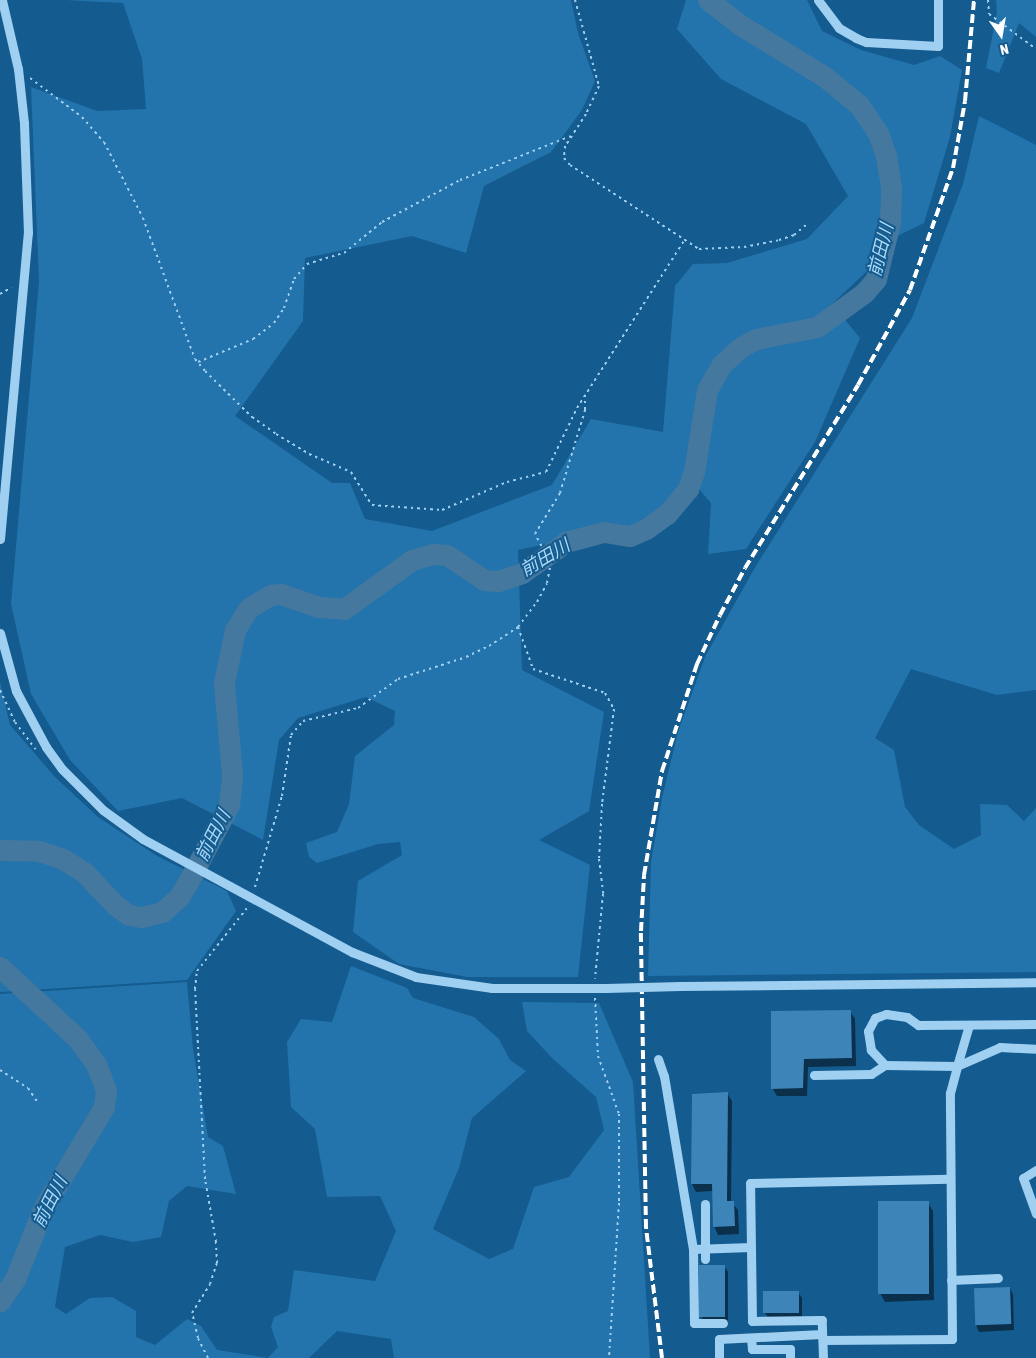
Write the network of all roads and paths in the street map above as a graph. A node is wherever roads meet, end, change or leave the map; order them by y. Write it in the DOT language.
graph roads {
  1 [pos="2,0"];
  2 [pos="575,0"];
  3 [pos="818,0"];
  4 [pos="938,0"];
  5 [pos="988,0"];
  6 [pos="1036,49"];
  7 [pos="18,70"];
  8 [pos="571,136"];
  9 [pos="806,224"];
  10 [pos="684,241"];
  11 [pos="198,362"];
  12 [pos="584,395"];
  13 [pos="0,539"];
  14 [pos="518,627"];
  15 [pos="0,633"];
  16 [pos="0,690"];
  17 [pos="46,747"];
  18 [pos="253,897"];
  19 [pos="1036,982"];
  20 [pos="594,988"];
  21 [pos="1036,1024"];
  22 [pos="969,1025"];
  23 [pos="1036,1049"];
  24 [pos="658,1059"];
  25 [pos="885,1065"];
  26 [pos="957,1066"];
  27 [pos="0,1070"];
  28 [pos="814,1075"];
  29 [pos="38,1103"];
  30 [pos="1036,1170"];
  31 [pos="949,1179"];
  32 [pos="705,1204"];
  33 [pos="1036,1214"];
  34 [pos="751,1247"];
  35 [pos="705,1248"];
  36 [pos="693,1249"];
  37 [pos="705,1259"];
  38 [pos="998,1278"];
  39 [pos="951,1280"];
  40 [pos="723,1323"];
  41 [pos="823,1337"];
  42 [pos="751,1338"];
  43 [pos="208,1358"];
  44 [pos="609,1358"];
  45 [pos="719,1358"];
  46 [pos="790,1358"];
  47 [pos="823,1358"];
  1 -- 7 [label="street"];
  2 -- 8 [label="path"];
  3 -- 4 [label="street"];
  5 -- 6 [label="path"];
  7 -- 11 [label="path"];
  7 -- 13 [label="street"];
  8 -- 10 [label="path"];
  8 -- 11 [label="path"];
  9 -- 10 [label="path"];
  10 -- 12 [label="path"];
  11 -- 12 [label="path"];
  12 -- 14 [label="path"];
  14 -- 18 [label="path"];
  14 -- 20 [label="path"];
  15 -- 17 [label="street"];
  16 -- 17 [label="path"];
  17 -- 18 [label="street"];
  18 -- 20 [label="street"];
  18 -- 43 [label="path"];
  19 -- 20 [label="street, bridge"];
  20 -- 44 [label="path"];
  21 -- 22 [label="street"];
  22 -- 25 [label="street"];
  22 -- 26 [label="street"];
  23 -- 26 [label="street"];
  24 -- 36 [label="street"];
  25 -- 26 [label="street"];
  25 -- 28 [label="street"];
  26 -- 31 [label="street"];
  27 -- 29 [label="path"];
  30 -- 33 [label="street"];
  31 -- 34 [label="street"];
  31 -- 39 [label="street"];
  32 -- 35 [label="street"];
  34 -- 35 [label="street"];
  34 -- 41 [label="street"];
  35 -- 36 [label="street"];
  35 -- 37 [label="street"];
  36 -- 40 [label="street"];
  38 -- 39 [label="street"];
  39 -- 41 [label="street"];
  41 -- 42 [label="street"];
  41 -- 47 [label="street"];
  42 -- 45 [label="street"];
  42 -- 46 [label="street"];
}
